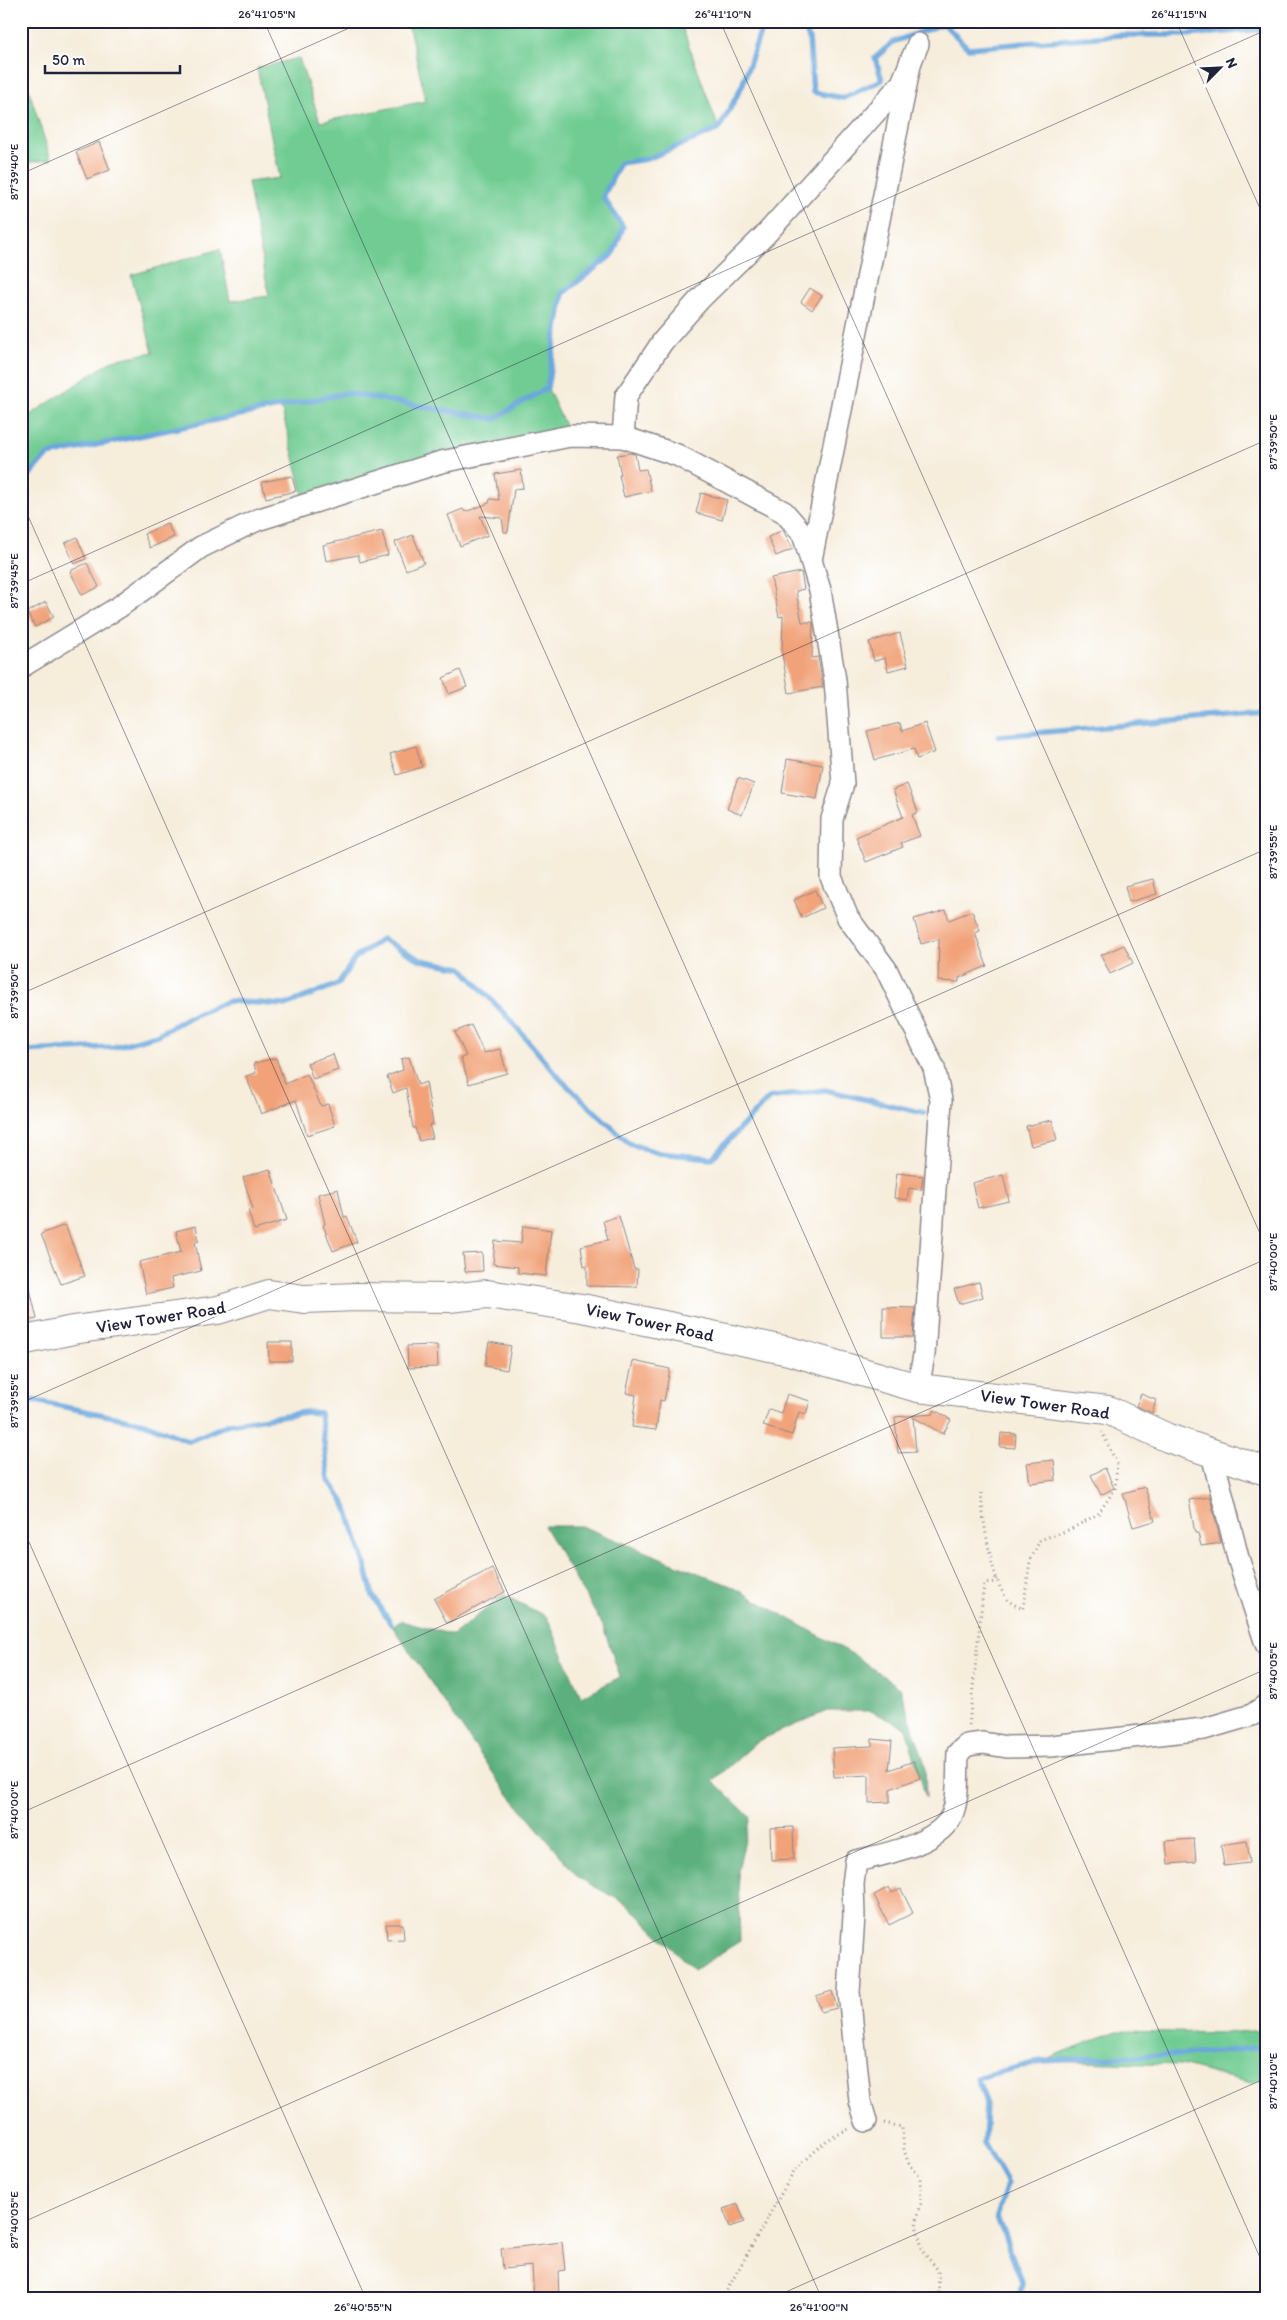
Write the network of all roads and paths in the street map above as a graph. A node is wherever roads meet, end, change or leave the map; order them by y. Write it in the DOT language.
graph roads {
  1 [pos="623,437"];
  2 [pos="811,560"];
  3 [pos="21,667"];
  4 [pos="21,1341"];
  5 [pos="918,1388"];
  6 [pos="1108,1410"];
  7 [pos="1212,1454"];
  8 [pos="1266,1470"];
  9 [pos="981,1493"];
  10 [pos="997,1576"];
  11 [pos="1266,1644"];
  12 [pos="1266,1705"];
  13 [pos="967,1745"];
  14 [pos="866,2121"];
  15 [pos="722,2299"];
  16 [pos="939,2299"];
  1 -- 2 [label="street"];
  1 -- 2 [label="street"];
  1 -- 3 [label="street"];
  2 -- 5 [label="street"];
  4 -- 5 [label="street, View Tower Road"];
  5 -- 6 [label="street, View Tower Road"];
  6 -- 7 [label="street, View Tower Road"];
  6 -- 10 [label="path"];
  7 -- 8 [label="street, View Tower Road"];
  7 -- 11 [label="street"];
  9 -- 10 [label="path"];
  10 -- 13 [label="path"];
  12 -- 13 [label="street"];
  13 -- 14 [label="street"];
  14 -- 15 [label="path"];
  14 -- 16 [label="path"];
}
